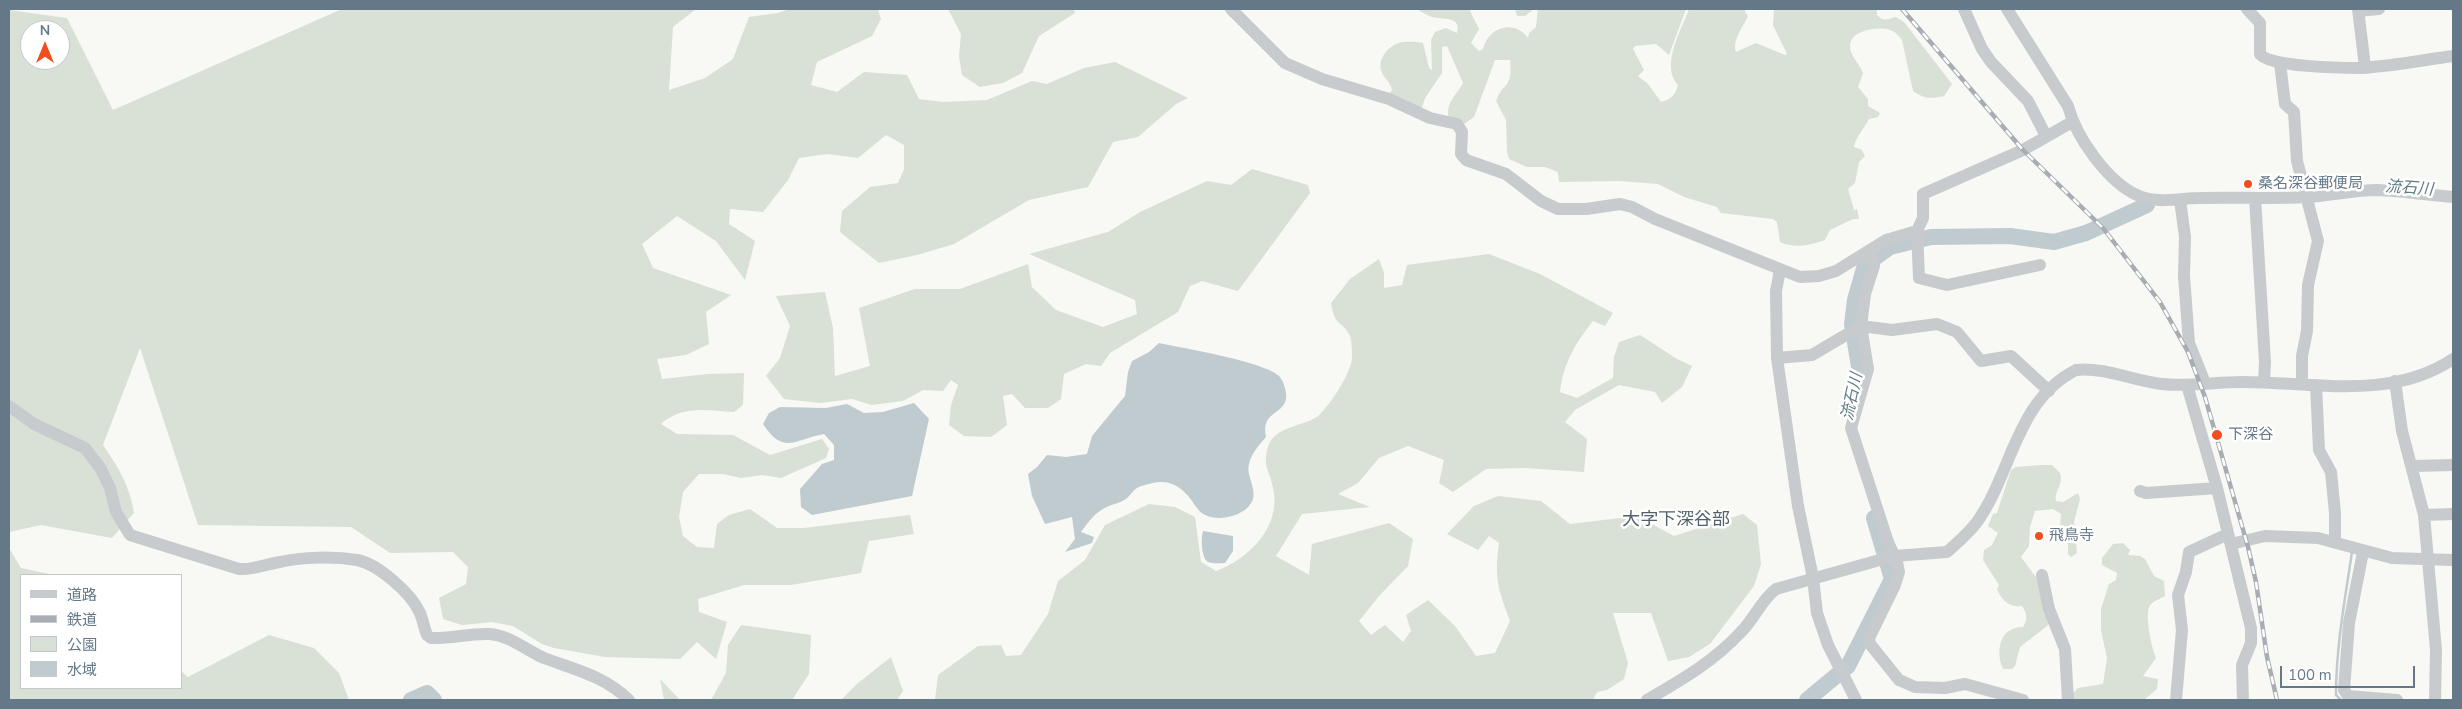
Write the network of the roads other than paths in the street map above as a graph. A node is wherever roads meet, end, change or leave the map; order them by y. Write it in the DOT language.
graph roads {
  1 [pos="1231,9"];
  2 [pos="1964,9"];
  3 [pos="2007,9"];
  4 [pos="2247,9"];
  5 [pos="2379,9"];
  6 [pos="2358,10"];
  7 [pos="2453,56"];
  8 [pos="2280,63"];
  9 [pos="2365,67"];
  10 [pos="2072,122"];
  11 [pos="2046,136"];
  12 [pos="2305,194"];
  13 [pos="2453,197"];
  14 [pos="2255,198"];
  15 [pos="2180,200"];
  16 [pos="1917,231"];
  17 [pos="1869,252"];
  18 [pos="2040,265"];
  19 [pos="1780,270"];
  20 [pos="1856,329"];
  21 [pos="1778,358"];
  22 [pos="2453,359"];
  23 [pos="2395,381"];
  24 [pos="2264,382"];
  25 [pos="2205,383"];
  26 [pos="2302,384"];
  27 [pos="2187,385"];
  28 [pos="2316,386"];
  29 [pos="2049,391"];
  30 [pos="9,406"];
  31 [pos="2453,465"];
  32 [pos="2413,466"];
  33 [pos="2217,488"];
  34 [pos="2140,491"];
  35 [pos="2453,514"];
  36 [pos="2424,515"];
  37 [pos="2230,539"];
  38 [pos="2335,542"];
  39 [pos="2363,552"];
  40 [pos="1894,556"];
  41 [pos="2427,560"];
  42 [pos="2453,560"];
  43 [pos="2042,575"];
  44 [pos="1813,578"];
  45 [pos="629,700"];
  46 [pos="1647,700"];
  47 [pos="1856,700"];
  48 [pos="2023,700"];
  49 [pos="2068,700"];
  50 [pos="2176,700"];
  51 [pos="2243,700"];
  52 [pos="2398,700"];
  53 [pos="2435,700"];
  1 -- 19 [label="street"];
  2 -- 11 [label="street"];
  3 -- 10 [label="street"];
  4 -- 8 [label="street"];
  5 -- 6 [label="street"];
  6 -- 9 [label="street"];
  7 -- 9 [label="street"];
  8 -- 9 [label="street"];
  8 -- 12 [label="street"];
  10 -- 11 [label="street"];
  10 -- 15 [label="street"];
  11 -- 16 [label="street"];
  12 -- 13 [label="street"];
  12 -- 14 [label="street"];
  12 -- 26 [label="street"];
  14 -- 15 [label="street"];
  14 -- 24 [label="street"];
  15 -- 25 [label="street"];
  16 -- 17 [label="street"];
  16 -- 18 [label="street"];
  17 -- 19 [label="street"];
  17 -- 20 [label="street"];
  19 -- 21 [label="street"];
  20 -- 21 [label="street"];
  20 -- 29 [label="street"];
  20 -- 40 [label="street"];
  21 -- 44 [label="street"];
  22 -- 23 [label="street"];
  23 -- 28 [label="street"];
  23 -- 32 [label="street"];
  24 -- 25 [label="street"];
  24 -- 26 [label="street"];
  25 -- 27 [label="street"];
  26 -- 28 [label="street"];
  27 -- 29 [label="street"];
  27 -- 33 [label="street"];
  28 -- 38 [label="street"];
  29 -- 40 [label="street"];
  30 -- 45 [label="street"];
  31 -- 32 [label="street"];
  32 -- 36 [label="street"];
  33 -- 34 [label="street"];
  33 -- 37 [label="street"];
  35 -- 36 [label="street"];
  36 -- 41 [label="street"];
  37 -- 38 [label="street"];
  37 -- 50 [label="street"];
  37 -- 51 [label="street"];
  38 -- 39 [label="street"];
  39 -- 41 [label="street"];
  39 -- 52 [label="street"];
  40 -- 44 [label="street"];
  40 -- 48 [label="street"];
  41 -- 42 [label="street"];
  41 -- 53 [label="street"];
  43 -- 49 [label="street"];
  44 -- 46 [label="street"];
  44 -- 47 [label="street"];
}
